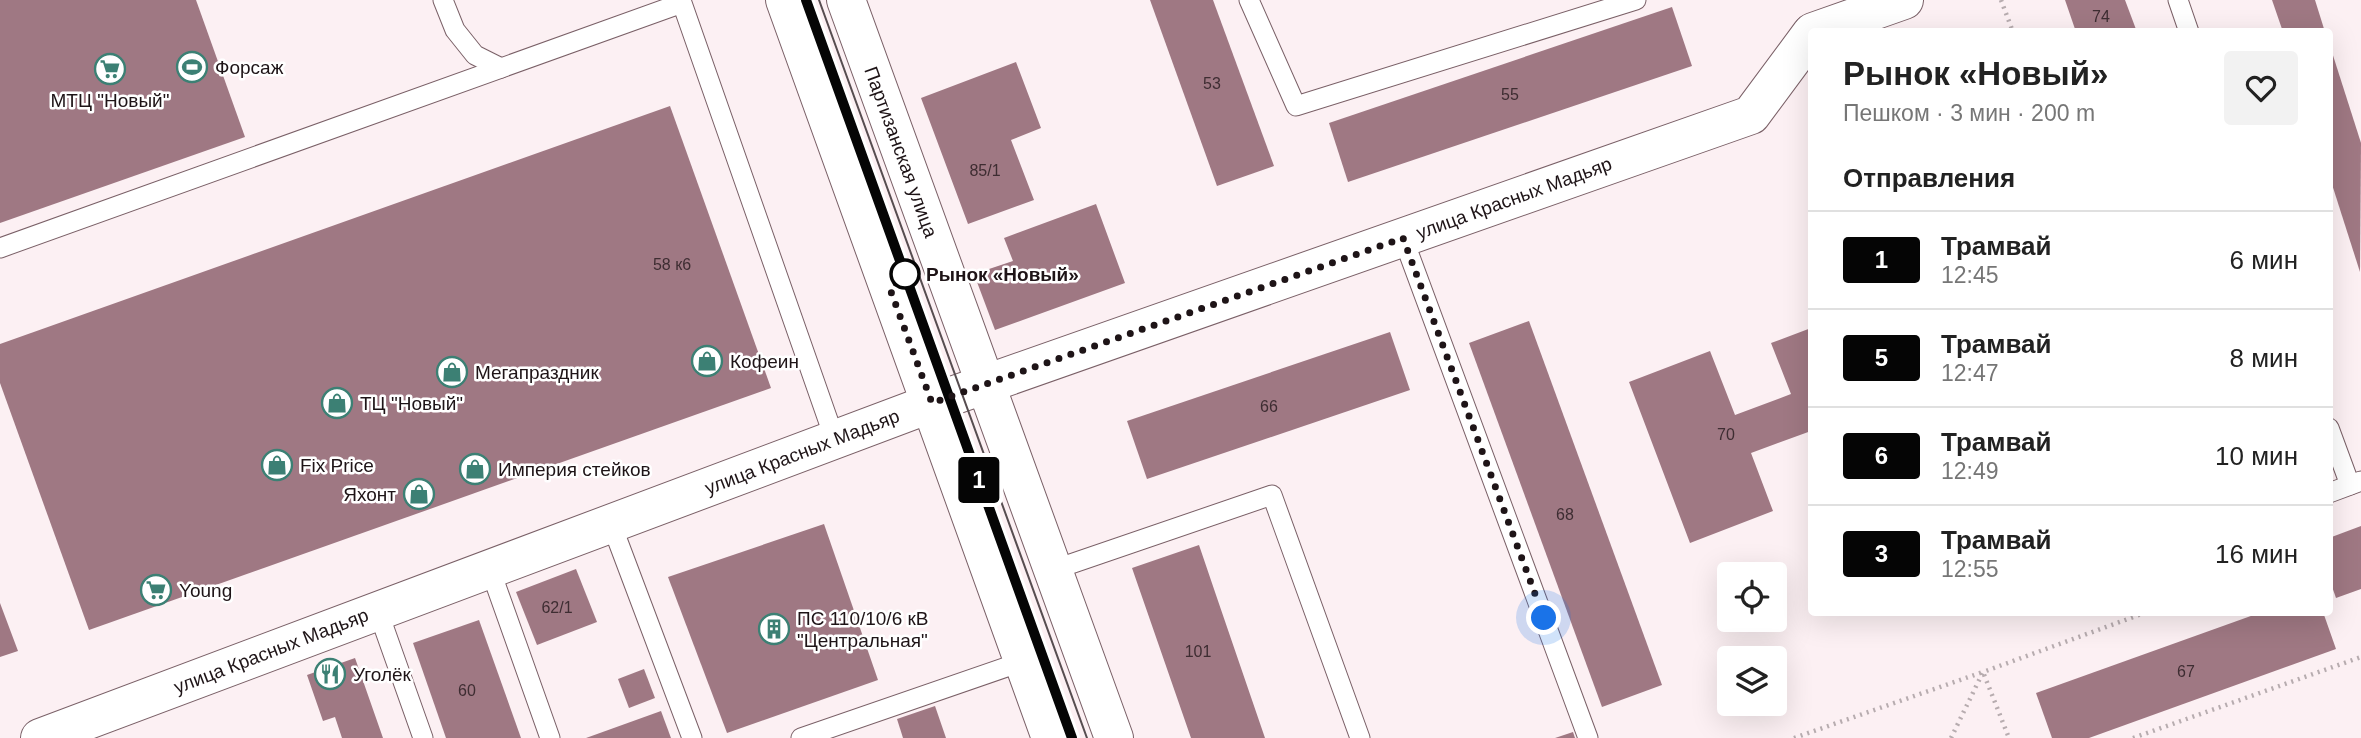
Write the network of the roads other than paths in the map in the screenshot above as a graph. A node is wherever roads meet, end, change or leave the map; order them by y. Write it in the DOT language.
graph roads {
  1 [pos="432,0"];
  2 [pos="785,0"];
  3 [pos="846,0"];
  4 [pos="1249,0"];
  5 [pos="1636,0"];
  6 [pos="1904,0"];
  7 [pos="2178,0"];
  8 [pos="446,6"];
  9 [pos="1811,24"];
  10 [pos="2188,28"];
  11 [pos="1808,29"];
  12 [pos="501,68"];
  13 [pos="1403,238"];
  14 [pos="0,248"];
  15 [pos="985,384"];
  16 [pos="932,403"];
  17 [pos="2333,436"];
  18 [pos="835,440"];
  19 [pos="2355,483"];
  20 [pos="2333,491"];
  21 [pos="611,523"];
  22 [pos="490,569"];
  23 [pos="1053,570"];
  24 [pos="378,611"];
  25 [pos="1024,661"];
  26 [pos="40,738"];
  27 [pos="423,738"];
  28 [pos="550,738"];
  29 [pos="692,738"];
  30 [pos="801,738"];
  31 [pos="1051,738"];
  32 [pos="1114,738"];
  33 [pos="1360,738"];
  34 [pos="1588,738"];
  1 -- 8 [label="lane"];
  2 -- 16 [label="street"];
  3 -- 15 [label="street, Партизанская улица"];
  4 -- 5 [label="lane"];
  6 -- 9 [label="street, улица Красных Мадьяр"];
  7 -- 10 [label="lane"];
  8 -- 12 [label="lane"];
  11 -- 13 [label="street, улица Красных Мадьяр"];
  12 -- 14 [label="lane"];
  12 -- 18 [label="lane"];
  13 -- 15 [label="street, улица Красных Мадьяр"];
  13 -- 34 [label="lane"];
  15 -- 16 [label="street, улица Красных Мадьяр"];
  15 -- 23 [label="street, Партизанская улица"];
  16 -- 18 [label="street, улица Красных Мадьяр"];
  16 -- 25 [label="street"];
  17 -- 19 [label="lane"];
  18 -- 21 [label="street, улица Красных Мадьяр"];
  19 -- 20 [label="lane"];
  21 -- 22 [label="street, улица Красных Мадьяр"];
  21 -- 29 [label="lane"];
  22 -- 24 [label="street, улица Красных Мадьяр"];
  22 -- 28 [label="lane"];
  23 -- 32 [label="street, Партизанская улица"];
  23 -- 33 [label="lane"];
  24 -- 26 [label="street, улица Красных Мадьяр"];
  24 -- 27 [label="lane"];
  25 -- 30 [label="lane"];
  25 -- 31 [label="street"];
}
